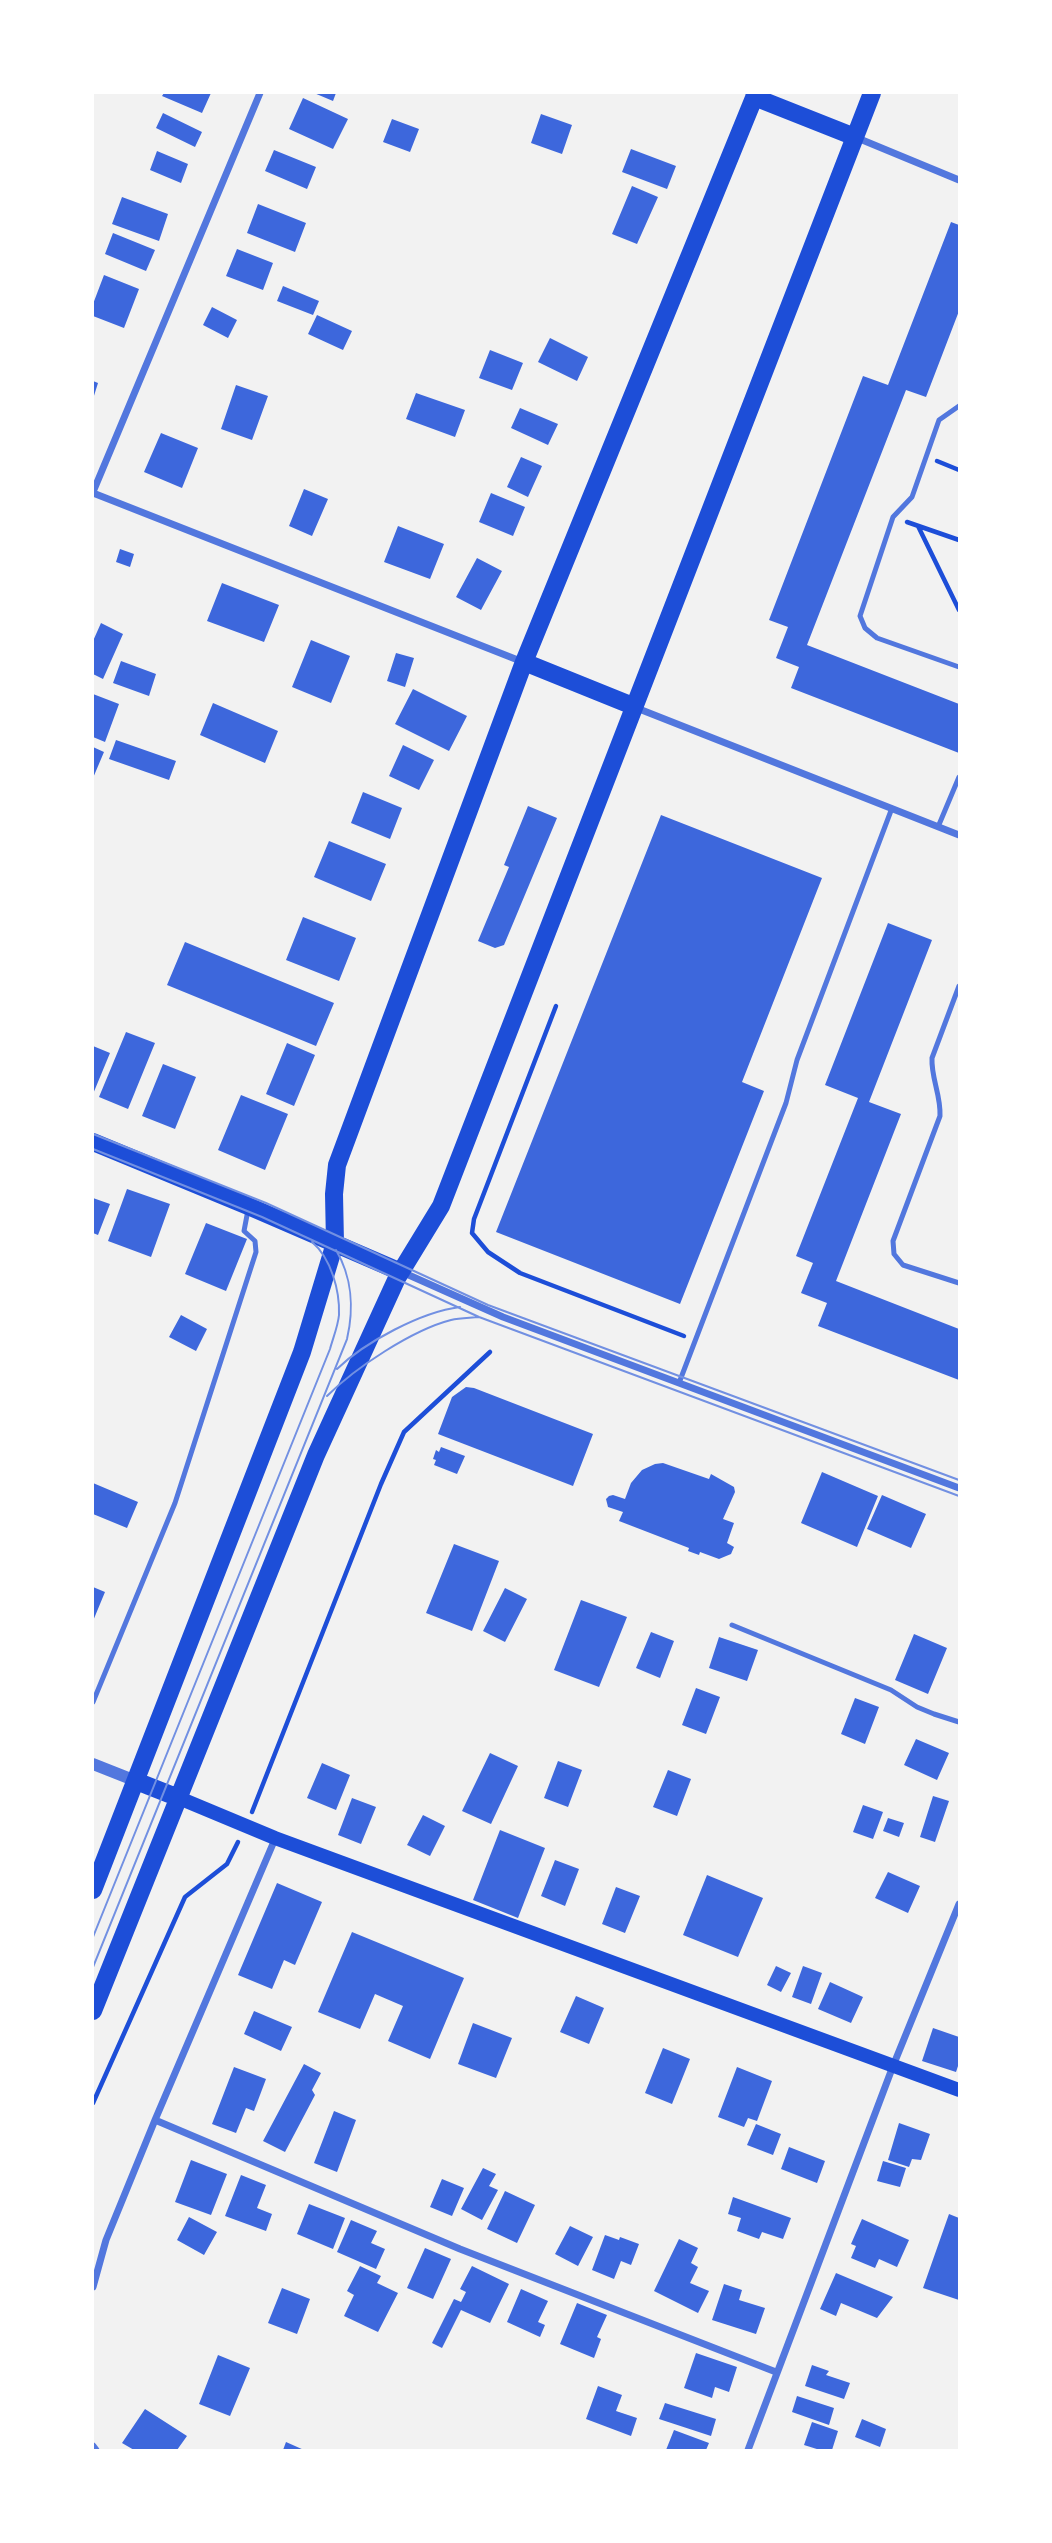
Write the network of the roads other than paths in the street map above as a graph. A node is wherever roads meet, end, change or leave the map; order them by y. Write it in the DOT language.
graph roads {
  1 [pos="260,93"];
  2 [pos="872,93"];
  3 [pos="751,94"];
  4 [pos="855,137"];
  5 [pos="959,180"];
  6 [pos="959,406"];
  7 [pos="93,492"];
  8 [pos="523,662"];
  9 [pos="959,667"];
  10 [pos="633,706"];
  11 [pos="959,777"];
  12 [pos="892,808"];
  13 [pos="938,827"];
  14 [pos="959,835"];
  15 [pos="959,989"];
  16 [pos="93,1142"];
  17 [pos="248,1206"];
  18 [pos="335,1243"];
  19 [pos="401,1272"];
  20 [pos="959,1283"];
  21 [pos="678,1383"];
  22 [pos="959,1488"];
  23 [pos="733,1625"];
  24 [pos="93,1702"];
  25 [pos="959,1722"];
  26 [pos="93,1764"];
  27 [pos="136,1781"];
  28 [pos="179,1798"];
  29 [pos="275,1838"];
  30 [pos="93,1890"];
  31 [pos="959,1905"];
  32 [pos="93,2011"];
  33 [pos="893,2066"];
  34 [pos="959,2090"];
  35 [pos="155,2120"];
  36 [pos="93,2287"];
  37 [pos="776,2372"];
  38 [pos="748,2450"];
  1 -- 7 [label="street"];
  2 -- 4 [label="main road"];
  3 -- 4 [label="main road"];
  3 -- 8 [label="main road"];
  4 -- 5 [label="street"];
  4 -- 10 [label="main road"];
  6 -- 9 [label="lane"];
  7 -- 8 [label="street"];
  8 -- 10 [label="main road"];
  8 -- 18 [label="main road"];
  10 -- 12 [label="street"];
  10 -- 19 [label="main road"];
  11 -- 13 [label="lane"];
  12 -- 13 [label="street"];
  12 -- 21 [label="lane"];
  13 -- 14 [label="street"];
  15 -- 20 [label="lane"];
  16 -- 17 [label="main road"];
  17 -- 18 [label="main road"];
  17 -- 24 [label="lane"];
  18 -- 19 [label="main road"];
  18 -- 27 [label="main road"];
  19 -- 21 [label="street"];
  19 -- 28 [label="main road"];
  21 -- 22 [label="street"];
  23 -- 25 [label="lane"];
  26 -- 27 [label="street"];
  27 -- 28 [label="main road"];
  27 -- 30 [label="main road"];
  28 -- 29 [label="main road"];
  28 -- 32 [label="main road"];
  29 -- 33 [label="main road"];
  29 -- 35 [label="street"];
  31 -- 33 [label="street"];
  33 -- 34 [label="main road"];
  33 -- 37 [label="street"];
  35 -- 36 [label="street"];
  35 -- 37 [label="street"];
  37 -- 38 [label="street"];
}
